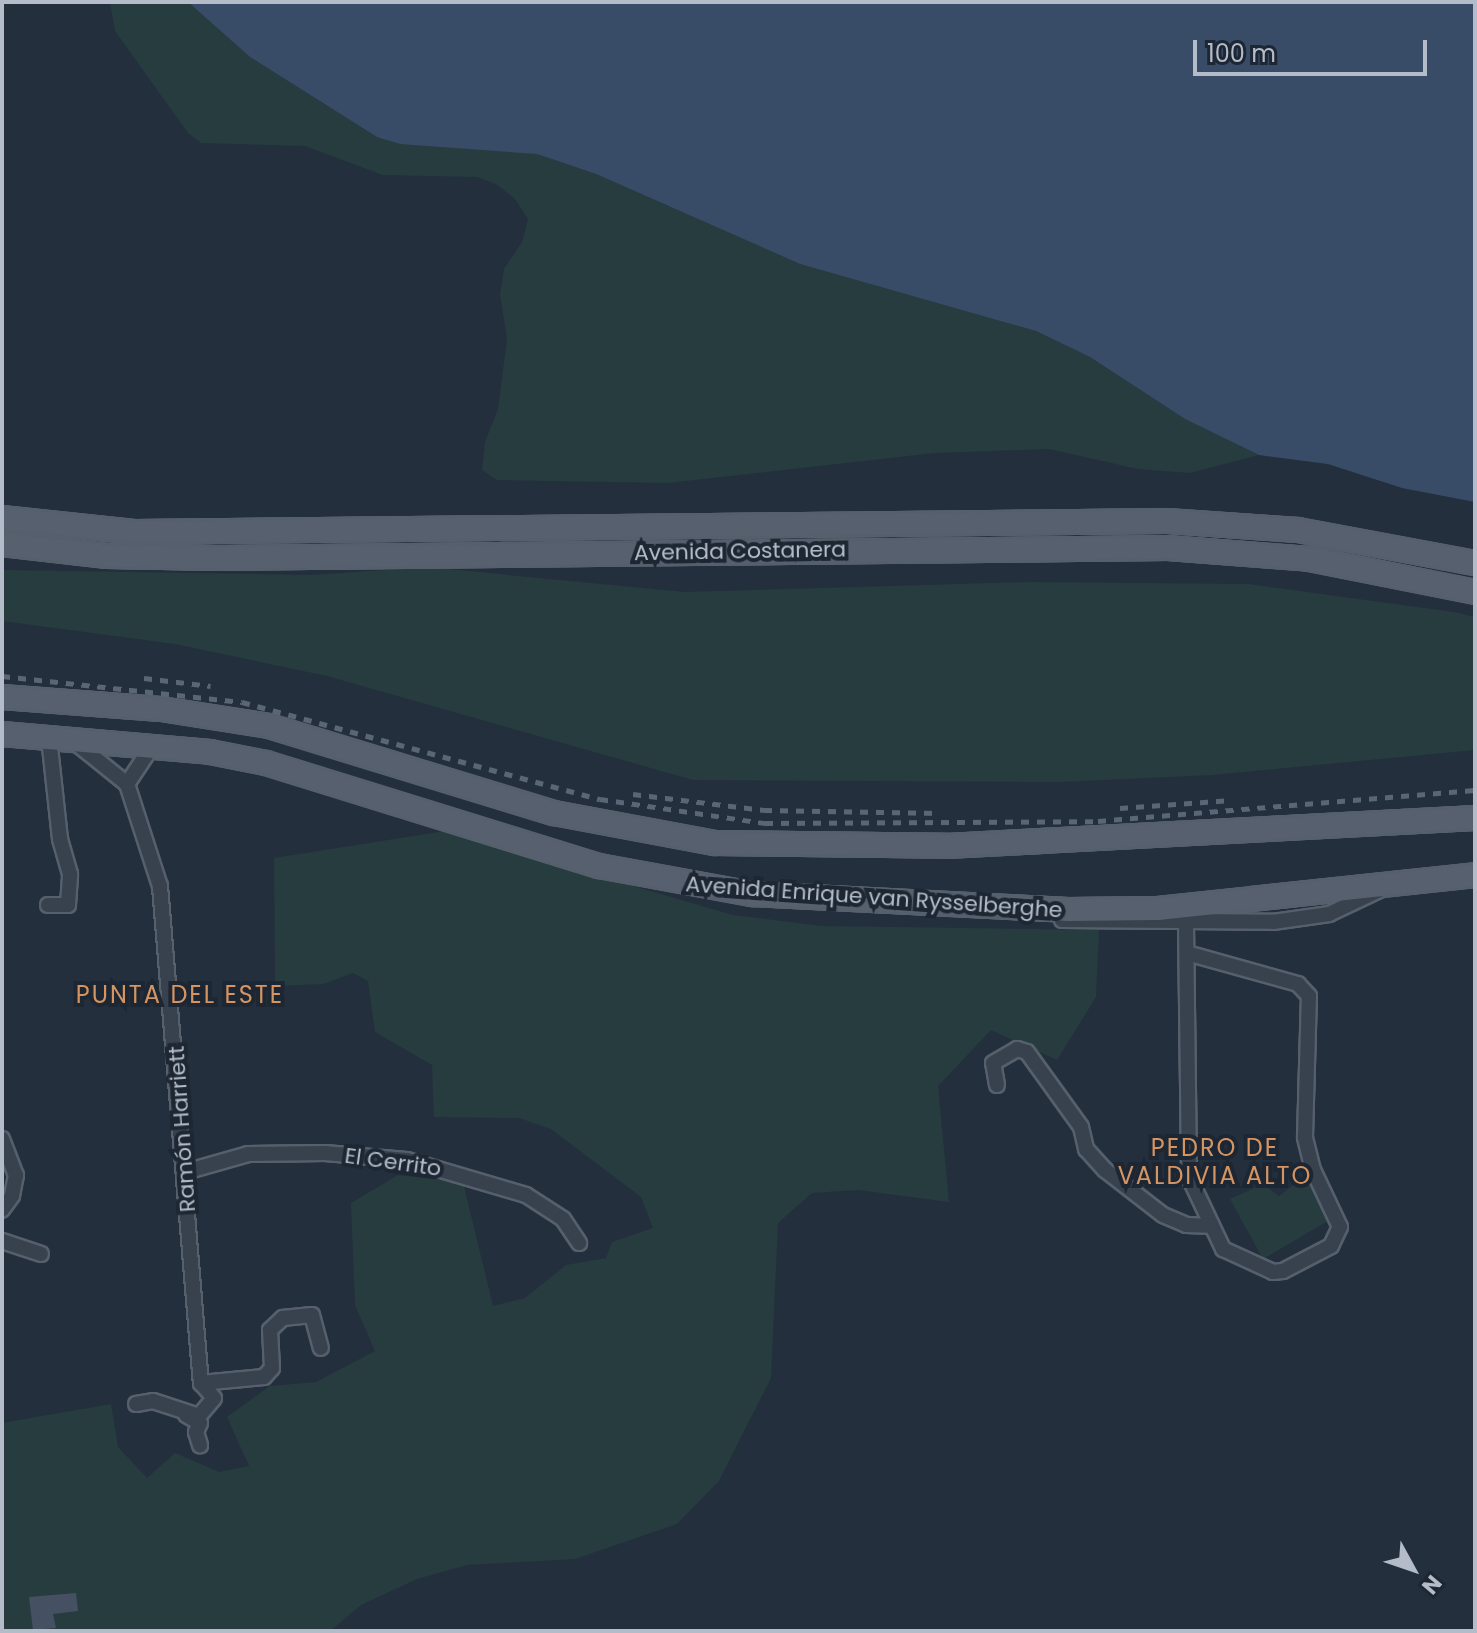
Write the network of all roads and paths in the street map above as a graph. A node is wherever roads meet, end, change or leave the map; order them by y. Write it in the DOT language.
graph roads {
  1 [pos="2,518"];
  2 [pos="2,544"];
  3 [pos="1475,563"];
  4 [pos="1475,592"];
  5 [pos="2,697"];
  6 [pos="2,734"];
  7 [pos="60,740"];
  8 [pos="151,748"];
  9 [pos="127,784"];
  10 [pos="1475,818"];
  11 [pos="1475,875"];
  12 [pos="1387,886"];
  13 [pos="48,905"];
  14 [pos="990,907"];
  15 [pos="1186,924"];
  16 [pos="1187,953"];
  17 [pos="997,1085"];
  18 [pos="2,1139"];
  19 [pos="185,1172"];
  20 [pos="2,1210"];
  21 [pos="1211,1226"];
  22 [pos="2,1241"];
  23 [pos="579,1243"];
  24 [pos="41,1254"];
  25 [pos="321,1348"];
  26 [pos="201,1383"];
  27 [pos="136,1404"];
  28 [pos="183,1412"];
  29 [pos="200,1445"];
  1 -- 3 [label="main road, Avenida Costanera"];
  2 -- 4 [label="main road, Avenida Costanera"];
  5 -- 10 [label="main road, Avenida Enrique van Rysselberghe"];
  6 -- 7 [label="main road, Avenida Enrique van Rysselberghe"];
  7 -- 8 [label="main road, Avenida Enrique van Rysselberghe"];
  7 -- 9 [label="street"];
  7 -- 13 [label="street"];
  8 -- 9 [label="street"];
  8 -- 14 [label="main road, Avenida Enrique van Rysselberghe"];
  9 -- 19 [label="street, Ramón Harriett"];
  11 -- 12 [label="main road, Avenida Enrique van Rysselberghe"];
  12 -- 14 [label="main road, Avenida Enrique van Rysselberghe"];
  12 -- 15 [label="street"];
  14 -- 15 [label="street"];
  15 -- 16 [label="street"];
  16 -- 21 [label="street"];
  16 -- 21 [label="street"];
  17 -- 21 [label="street"];
  18 -- 20 [label="street"];
  19 -- 23 [label="street, El Cerrito"];
  19 -- 26 [label="street, Ramón Harriett"];
  22 -- 24 [label="street"];
  25 -- 26 [label="street"];
  26 -- 28 [label="street, Ramón Harriett"];
  27 -- 28 [label="street"];
  28 -- 29 [label="street"];
}
